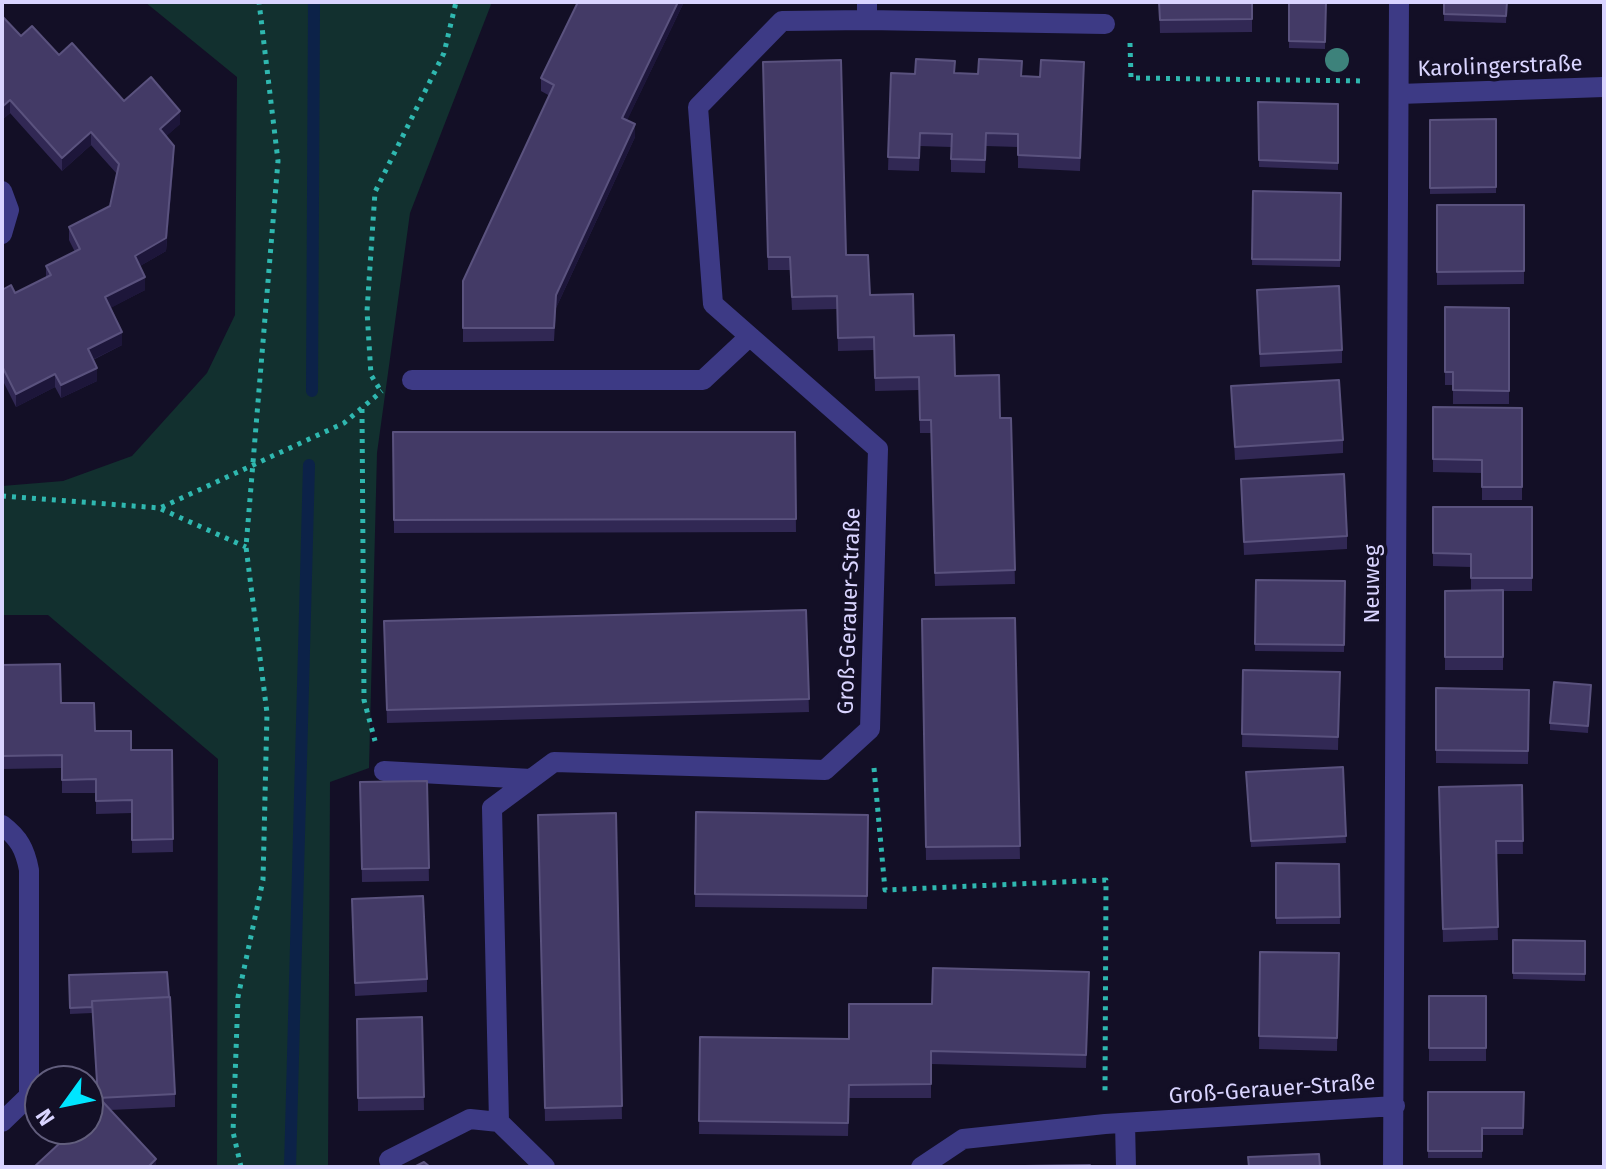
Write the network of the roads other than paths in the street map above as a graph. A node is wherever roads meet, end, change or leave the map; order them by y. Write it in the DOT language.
graph roads {
  1 [pos="1399,2"];
  2 [pos="867,11"];
  3 [pos="1105,24"];
  4 [pos="1604,87"];
  5 [pos="1399,94"];
  6 [pos="2,191"];
  7 [pos="2,234"];
  8 [pos="749,337"];
  9 [pos="412,380"];
  10 [pos="384,771"];
  11 [pos="531,779"];
  12 [pos="2,825"];
  13 [pos="1395,1106"];
  14 [pos="2,1122"];
  15 [pos="499,1122"];
  16 [pos="1115,1123"];
  17 [pos="389,1160"];
  18 [pos="545,1167"];
  19 [pos="921,1167"];
  20 [pos="1126,1167"];
  21 [pos="1393,1167"];
  1 -- 5 [label="street, Neuweg"];
  2 -- 3 [label="street, Groß-Gerauer-Straße"];
  2 -- 8 [label="street, Groß-Gerauer-Straße"];
  4 -- 5 [label="street, Karolingerstraße"];
  5 -- 13 [label="street, Neuweg"];
  6 -- 7 [label="street"];
  8 -- 9 [label="street"];
  8 -- 11 [label="street, Groß-Gerauer-Straße"];
  10 -- 11 [label="street, Groß-Gerauer-Straße"];
  11 -- 15 [label="street, Groß-Gerauer-Straße"];
  12 -- 14 [label="street"];
  13 -- 16 [label="street, Groß-Gerauer-Straße"];
  13 -- 21 [label="street, Neuweg"];
  15 -- 17 [label="street"];
  15 -- 18 [label="street"];
  16 -- 19 [label="street, Groß-Gerauer-Straße"];
  16 -- 20 [label="street"];
}
